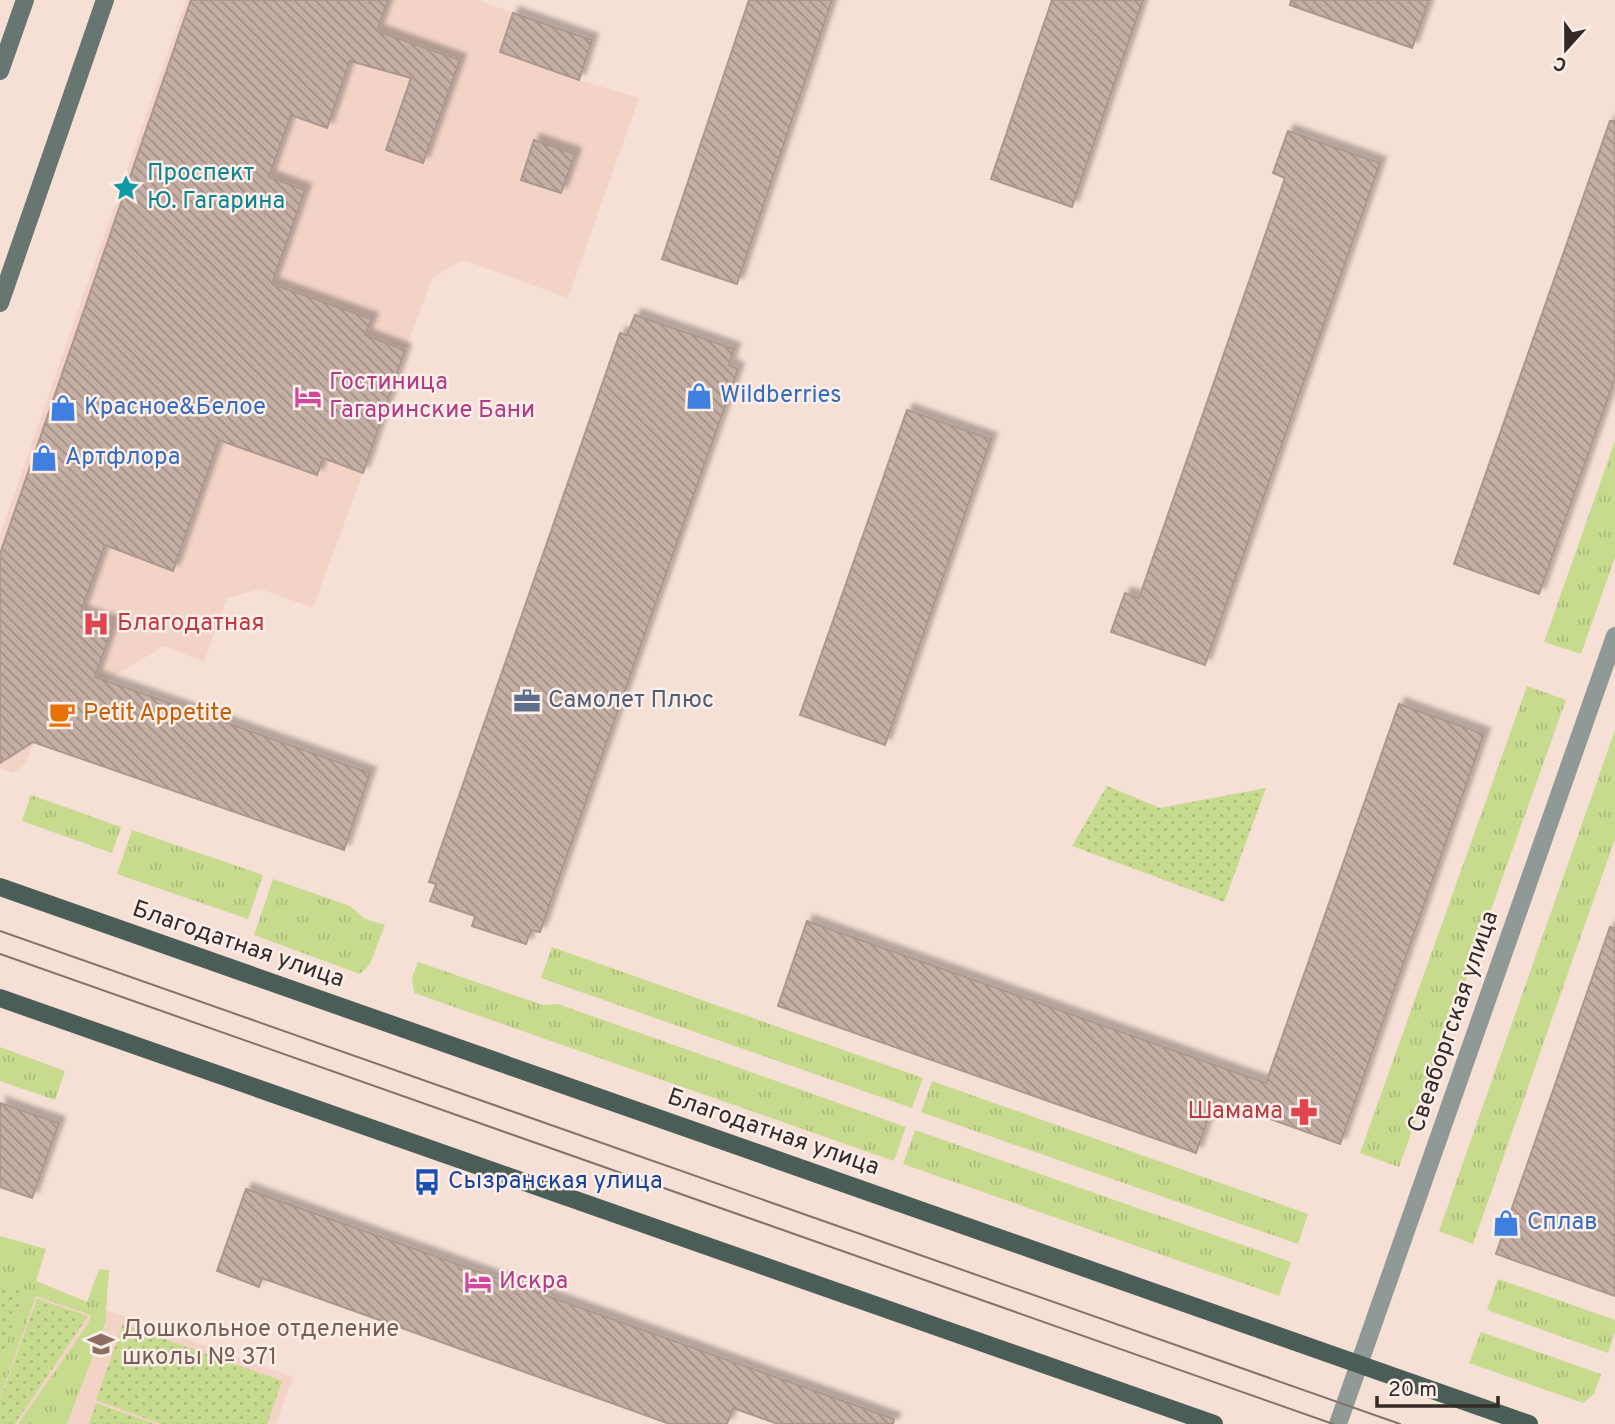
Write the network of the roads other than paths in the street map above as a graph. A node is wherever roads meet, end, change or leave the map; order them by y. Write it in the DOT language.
graph roads {
  1 [pos="25,0"];
  2 [pos="106,0"];
  3 [pos="0,71"];
  4 [pos="0,303"];
  5 [pos="1615,636"];
  6 [pos="0,887"];
  7 [pos="0,998"];
  8 [pos="1359,1364"];
  9 [pos="1214,1424"];
  10 [pos="1338,1424"];
  11 [pos="1530,1424"];
  1 -- 3 [label="main road"];
  2 -- 4 [label="main road"];
  5 -- 8 [label="street, Свеаборгская улица"];
  6 -- 8 [label="main road, Благодатная улица"];
  7 -- 9 [label="main road"];
  8 -- 10 [label="street, Свеаборгская улица"];
  8 -- 11 [label="main road, Благодатная улица"];
}
